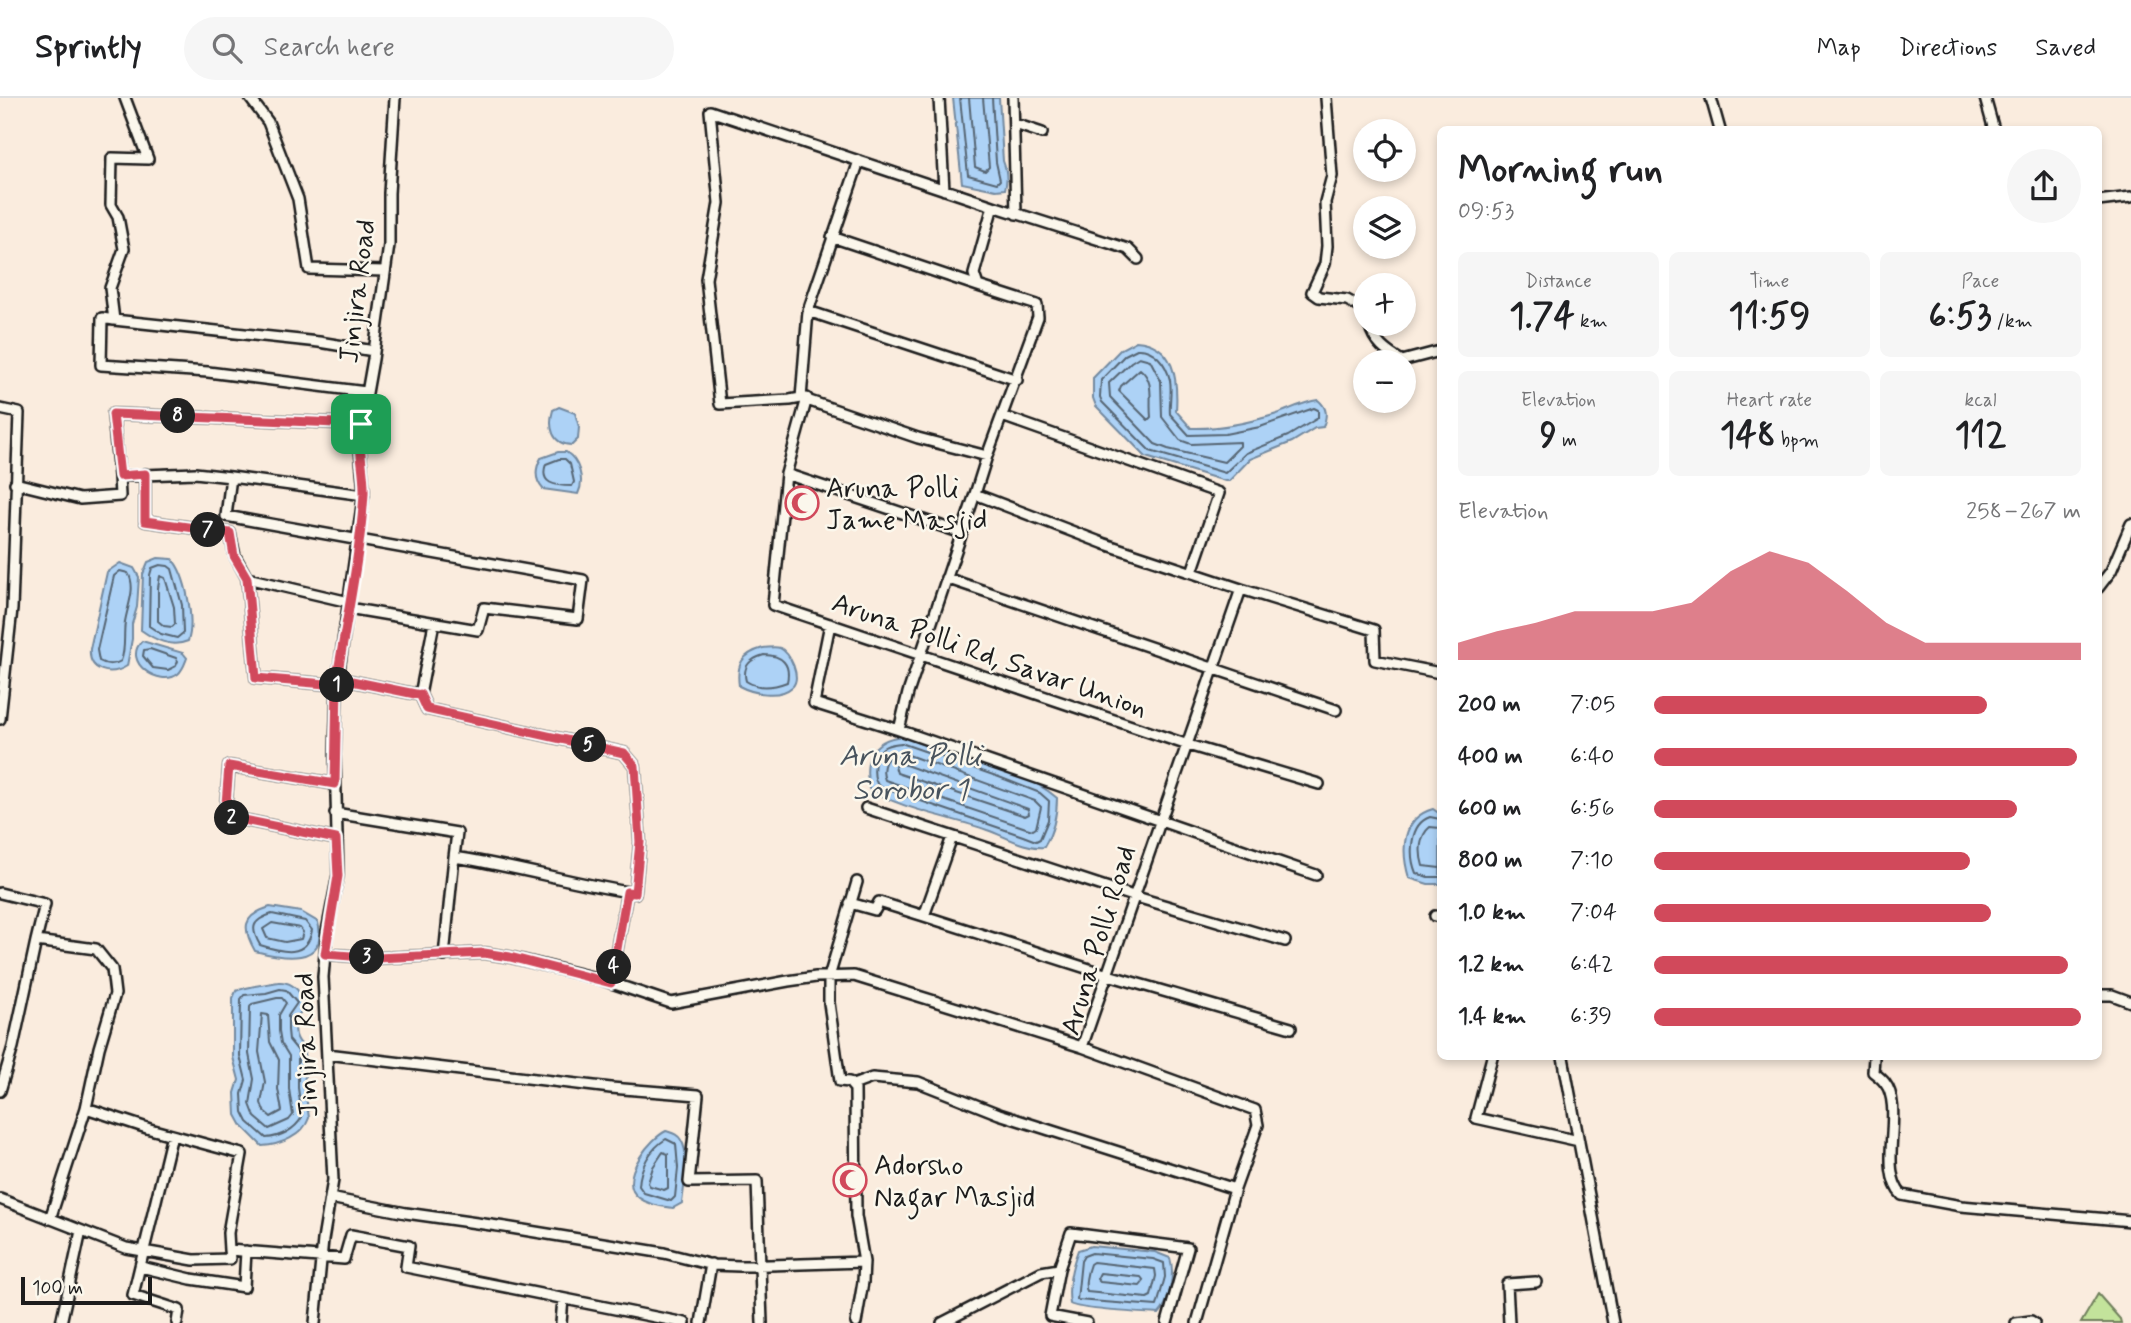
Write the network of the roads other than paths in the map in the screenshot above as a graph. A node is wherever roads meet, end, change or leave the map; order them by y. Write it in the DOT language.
graph roads {
  1 [pos="125,98"];
  2 [pos="250,98"];
  3 [pos="395,98"];
  4 [pos="939,98"];
  5 [pos="1013,98"];
  6 [pos="1326,98"];
  7 [pos="1711,98"];
  8 [pos="1985,98"];
  9 [pos="1015,124"];
  10 [pos="1719,126"];
  11 [pos="1993,126"];
  12 [pos="1042,133"];
  13 [pos="859,161"];
  14 [pos="944,190"];
  15 [pos="2131,197"];
  16 [pos="2102,201"];
  17 [pos="993,206"];
  18 [pos="1016,214"];
  19 [pos="832,237"];
  20 [pos="1138,259"];
  21 [pos="385,271"];
  22 [pos="978,286"];
  23 [pos="1353,303"];
  24 [pos="808,311"];
  25 [pos="114,320"];
  26 [pos="1372,336"];
  27 [pos="374,351"];
  28 [pos="1437,352"];
  29 [pos="1017,380"];
  30 [pos="366,392"];
  31 [pos="804,398"];
  32 [pos="0,410"];
  33 [pos="1002,416"];
  34 [pos="361,424"];
  35 [pos="987,456"];
  36 [pos="145,474"];
  37 [pos="786,474"];
  38 [pos="120,476"];
  39 [pos="231,477"];
  40 [pos="15,483"];
  41 [pos="975,494"];
  42 [pos="364,495"];
  43 [pos="2131,524"];
  44 [pos="962,533"];
  45 [pos="358,541"];
  46 [pos="1192,572"];
  47 [pos="247,578"];
  48 [pos="946,579"];
  49 [pos="2102,582"];
  50 [pos="1241,589"];
  51 [pos="349,605"];
  52 [pos="434,623"];
  53 [pos="830,624"];
  54 [pos="922,655"];
  55 [pos="1214,668"];
  56 [pos="1437,672"];
  57 [pos="337,681"];
  58 [pos="420,694"];
  59 [pos="1336,710"];
  60 [pos="0,719"];
  61 [pos="899,730"];
  62 [pos="1188,745"];
  63 [pos="335,784"];
  64 [pos="1319,785"];
  65 [pos="866,808"];
  66 [pos="335,813"];
  67 [pos="1159,822"];
  68 [pos="952,838"];
  69 [pos="336,839"];
  70 [pos="454,857"];
  71 [pos="1316,875"];
  72 [pos="857,881"];
  73 [pos="627,892"];
  74 [pos="0,893"];
  75 [pos="1133,896"];
  76 [pos="850,904"];
  77 [pos="924,916"];
  78 [pos="1285,940"];
  79 [pos="36,941"];
  80 [pos="325,954"];
  81 [pos="443,956"];
  82 [pos="1108,975"];
  83 [pos="829,977"];
  84 [pos="611,983"];
  85 [pos="2102,995"];
  86 [pos="2131,1002"];
  87 [pos="1291,1028"];
  88 [pos="1082,1047"];
  89 [pos="0,1050"];
  90 [pos="11,1054"];
  91 [pos="327,1054"];
  92 [pos="1491,1060"];
  93 [pos="1564,1060"];
  94 [pos="1874,1060"];
  95 [pos="853,1085"];
  96 [pos="0,1091"];
  97 [pos="86,1108"];
  98 [pos="172,1135"];
  99 [pos="1579,1141"];
  100 [pos="1235,1189"];
  101 [pos="330,1198"];
  102 [pos="0,1199"];
  103 [pos="50,1219"];
  104 [pos="2131,1221"];
  105 [pos="82,1231"];
  106 [pos="229,1251"];
  107 [pos="246,1251"];
  108 [pos="145,1252"];
  109 [pos="323,1255"];
  110 [pos="864,1262"];
  111 [pos="711,1264"];
  112 [pos="760,1264"];
  113 [pos="141,1267"];
  114 [pos="1059,1269"];
  115 [pos="1536,1282"];
  116 [pos="563,1299"];
  117 [pos="61,1323"];
  118 [pos="177,1323"];
  119 [pos="315,1323"];
  120 [pos="561,1323"];
  121 [pos="685,1323"];
  122 [pos="701,1323"];
  123 [pos="762,1323"];
  124 [pos="856,1323"];
  125 [pos="942,1323"];
  126 [pos="1087,1323"];
  127 [pos="1167,1323"];
  128 [pos="1197,1323"];
  129 [pos="1509,1323"];
  130 [pos="1613,1323"];
  131 [pos="2016,1323"];
  132 [pos="2034,1323"];
  1 -- 25 [label="street"];
  2 -- 21 [label="street"];
  3 -- 21 [label="street, Jinjira Road"];
  4 -- 14 [label="street"];
  5 -- 9 [label="street"];
  6 -- 23 [label="street"];
  7 -- 10 [label="street"];
  8 -- 11 [label="street"];
  9 -- 12 [label="street"];
  9 -- 18 [label="street"];
  13 -- 14 [label="street"];
  13 -- 19 [label="street"];
  13 -- 31 [label="street"];
  14 -- 17 [label="street"];
  15 -- 16 [label="street"];
  17 -- 18 [label="street"];
  17 -- 22 [label="street"];
  18 -- 20 [label="street"];
  19 -- 22 [label="street"];
  19 -- 24 [label="street"];
  21 -- 27 [label="street, Jinjira Road"];
  22 -- 29 [label="street"];
  24 -- 29 [label="street"];
  24 -- 31 [label="street"];
  25 -- 27 [label="street"];
  25 -- 30 [label="street"];
  26 -- 28 [label="street"];
  27 -- 30 [label="street, Jinjira Road"];
  29 -- 33 [label="street"];
  30 -- 34 [label="street, Jinjira Road"];
  31 -- 35 [label="street"];
  31 -- 37 [label="street"];
  32 -- 40 [label="street"];
  33 -- 35 [label="street"];
  33 -- 46 [label="street"];
  34 -- 38 [label="street"];
  34 -- 42 [label="street, Jinjira Road"];
  35 -- 41 [label="street"];
  36 -- 38 [label="street"];
  36 -- 39 [label="street"];
  36 -- 47 [label="street"];
  37 -- 44 [label="street"];
  37 -- 53 [label="street, Aruna Polli Rd, Savar Union"];
  38 -- 40 [label="street"];
  39 -- 42 [label="street"];
  39 -- 45 [label="street"];
  40 -- 60 [label="street"];
  41 -- 44 [label="street"];
  41 -- 46 [label="street"];
  42 -- 45 [label="street, Jinjira Road"];
  43 -- 49 [label="street"];
  44 -- 48 [label="street"];
  45 -- 51 [label="street, Jinjira Road"];
  45 -- 52 [label="street"];
  46 -- 50 [label="street"];
  47 -- 51 [label="street"];
  47 -- 57 [label="street"];
  48 -- 54 [label="street"];
  48 -- 55 [label="street, Aruna Polli Rd, Savar Union"];
  50 -- 55 [label="street, Aruna Polli Road"];
  50 -- 56 [label="street"];
  51 -- 52 [label="street"];
  51 -- 57 [label="street, Jinjira Road"];
  52 -- 58 [label="street"];
  53 -- 54 [label="street, Aruna Polli Rd, Savar Union"];
  53 -- 61 [label="street, Aruna Polli Road"];
  54 -- 61 [label="street"];
  54 -- 62 [label="street, Aruna Polli Rd, Savar Union"];
  55 -- 59 [label="street, Aruna Polli Rd, Savar Union"];
  55 -- 62 [label="street, Aruna Polli Road"];
  57 -- 58 [label="street"];
  57 -- 63 [label="street, Jinjira Road"];
  58 -- 73 [label="street"];
  61 -- 67 [label="street, Aruna Polli Road"];
  62 -- 64 [label="street, Aruna Polli Rd, Savar Union"];
  62 -- 67 [label="street, Aruna Polli Road"];
  63 -- 66 [label="street, Jinjira Road"];
  63 -- 69 [label="street"];
  65 -- 68 [label="street"];
  66 -- 69 [label="street, Jinjira Road"];
  66 -- 70 [label="street"];
  67 -- 71 [label="street, Aruna Polli Road"];
  67 -- 75 [label="street, Aruna Polli Road"];
  68 -- 75 [label="street"];
  68 -- 77 [label="street"];
  69 -- 80 [label="street, Jinjira Road"];
  70 -- 73 [label="street"];
  70 -- 81 [label="street"];
  72 -- 76 [label="street"];
  73 -- 84 [label="street"];
  74 -- 79 [label="street"];
  75 -- 78 [label="street"];
  75 -- 82 [label="street, Aruna Polli Road"];
  76 -- 77 [label="street"];
  76 -- 83 [label="street"];
  77 -- 82 [label="street"];
  79 -- 90 [label="street"];
  79 -- 97 [label="street"];
  80 -- 81 [label="street"];
  80 -- 91 [label="street, Jinjira Road"];
  81 -- 84 [label="street"];
  82 -- 87 [label="street"];
  82 -- 88 [label="street, Aruna Polli Road"];
  83 -- 84 [label="street"];
  83 -- 88 [label="street"];
  83 -- 95 [label="street"];
  85 -- 86 [label="street"];
  88 -- 100 [label="street, Aruna Polli Road"];
  89 -- 90 [label="street"];
  90 -- 96 [label="street"];
  91 -- 101 [label="street, Jinjira Road"];
  91 -- 112 [label="street"];
  92 -- 99 [label="street"];
  93 -- 99 [label="street"];
  94 -- 104 [label="street"];
  95 -- 100 [label="street"];
  95 -- 110 [label="street"];
  97 -- 98 [label="street"];
  97 -- 103 [label="street"];
  98 -- 106 [label="street"];
  98 -- 108 [label="street"];
  99 -- 130 [label="street"];
  100 -- 128 [label="street, Aruna Polli Road"];
  101 -- 109 [label="street, Jinjira Road"];
  101 -- 111 [label="street"];
  102 -- 103 [label="street"];
  103 -- 105 [label="street"];
  105 -- 108 [label="street"];
  105 -- 117 [label="street"];
  106 -- 107 [label="street"];
  106 -- 108 [label="street"];
  107 -- 109 [label="street"];
  107 -- 113 [label="street"];
  108 -- 113 [label="street"];
  109 -- 116 [label="street"];
  109 -- 119 [label="street, Jinjira Road"];
  110 -- 112 [label="street"];
  110 -- 124 [label="street"];
  111 -- 112 [label="street"];
  111 -- 122 [label="street"];
  112 -- 123 [label="street"];
  113 -- 118 [label="street"];
  114 -- 125 [label="street"];
  114 -- 126 [label="street"];
  114 -- 127 [label="street"];
  115 -- 129 [label="street"];
  116 -- 120 [label="street"];
  116 -- 121 [label="street"];
  131 -- 132 [label="street"];
}
